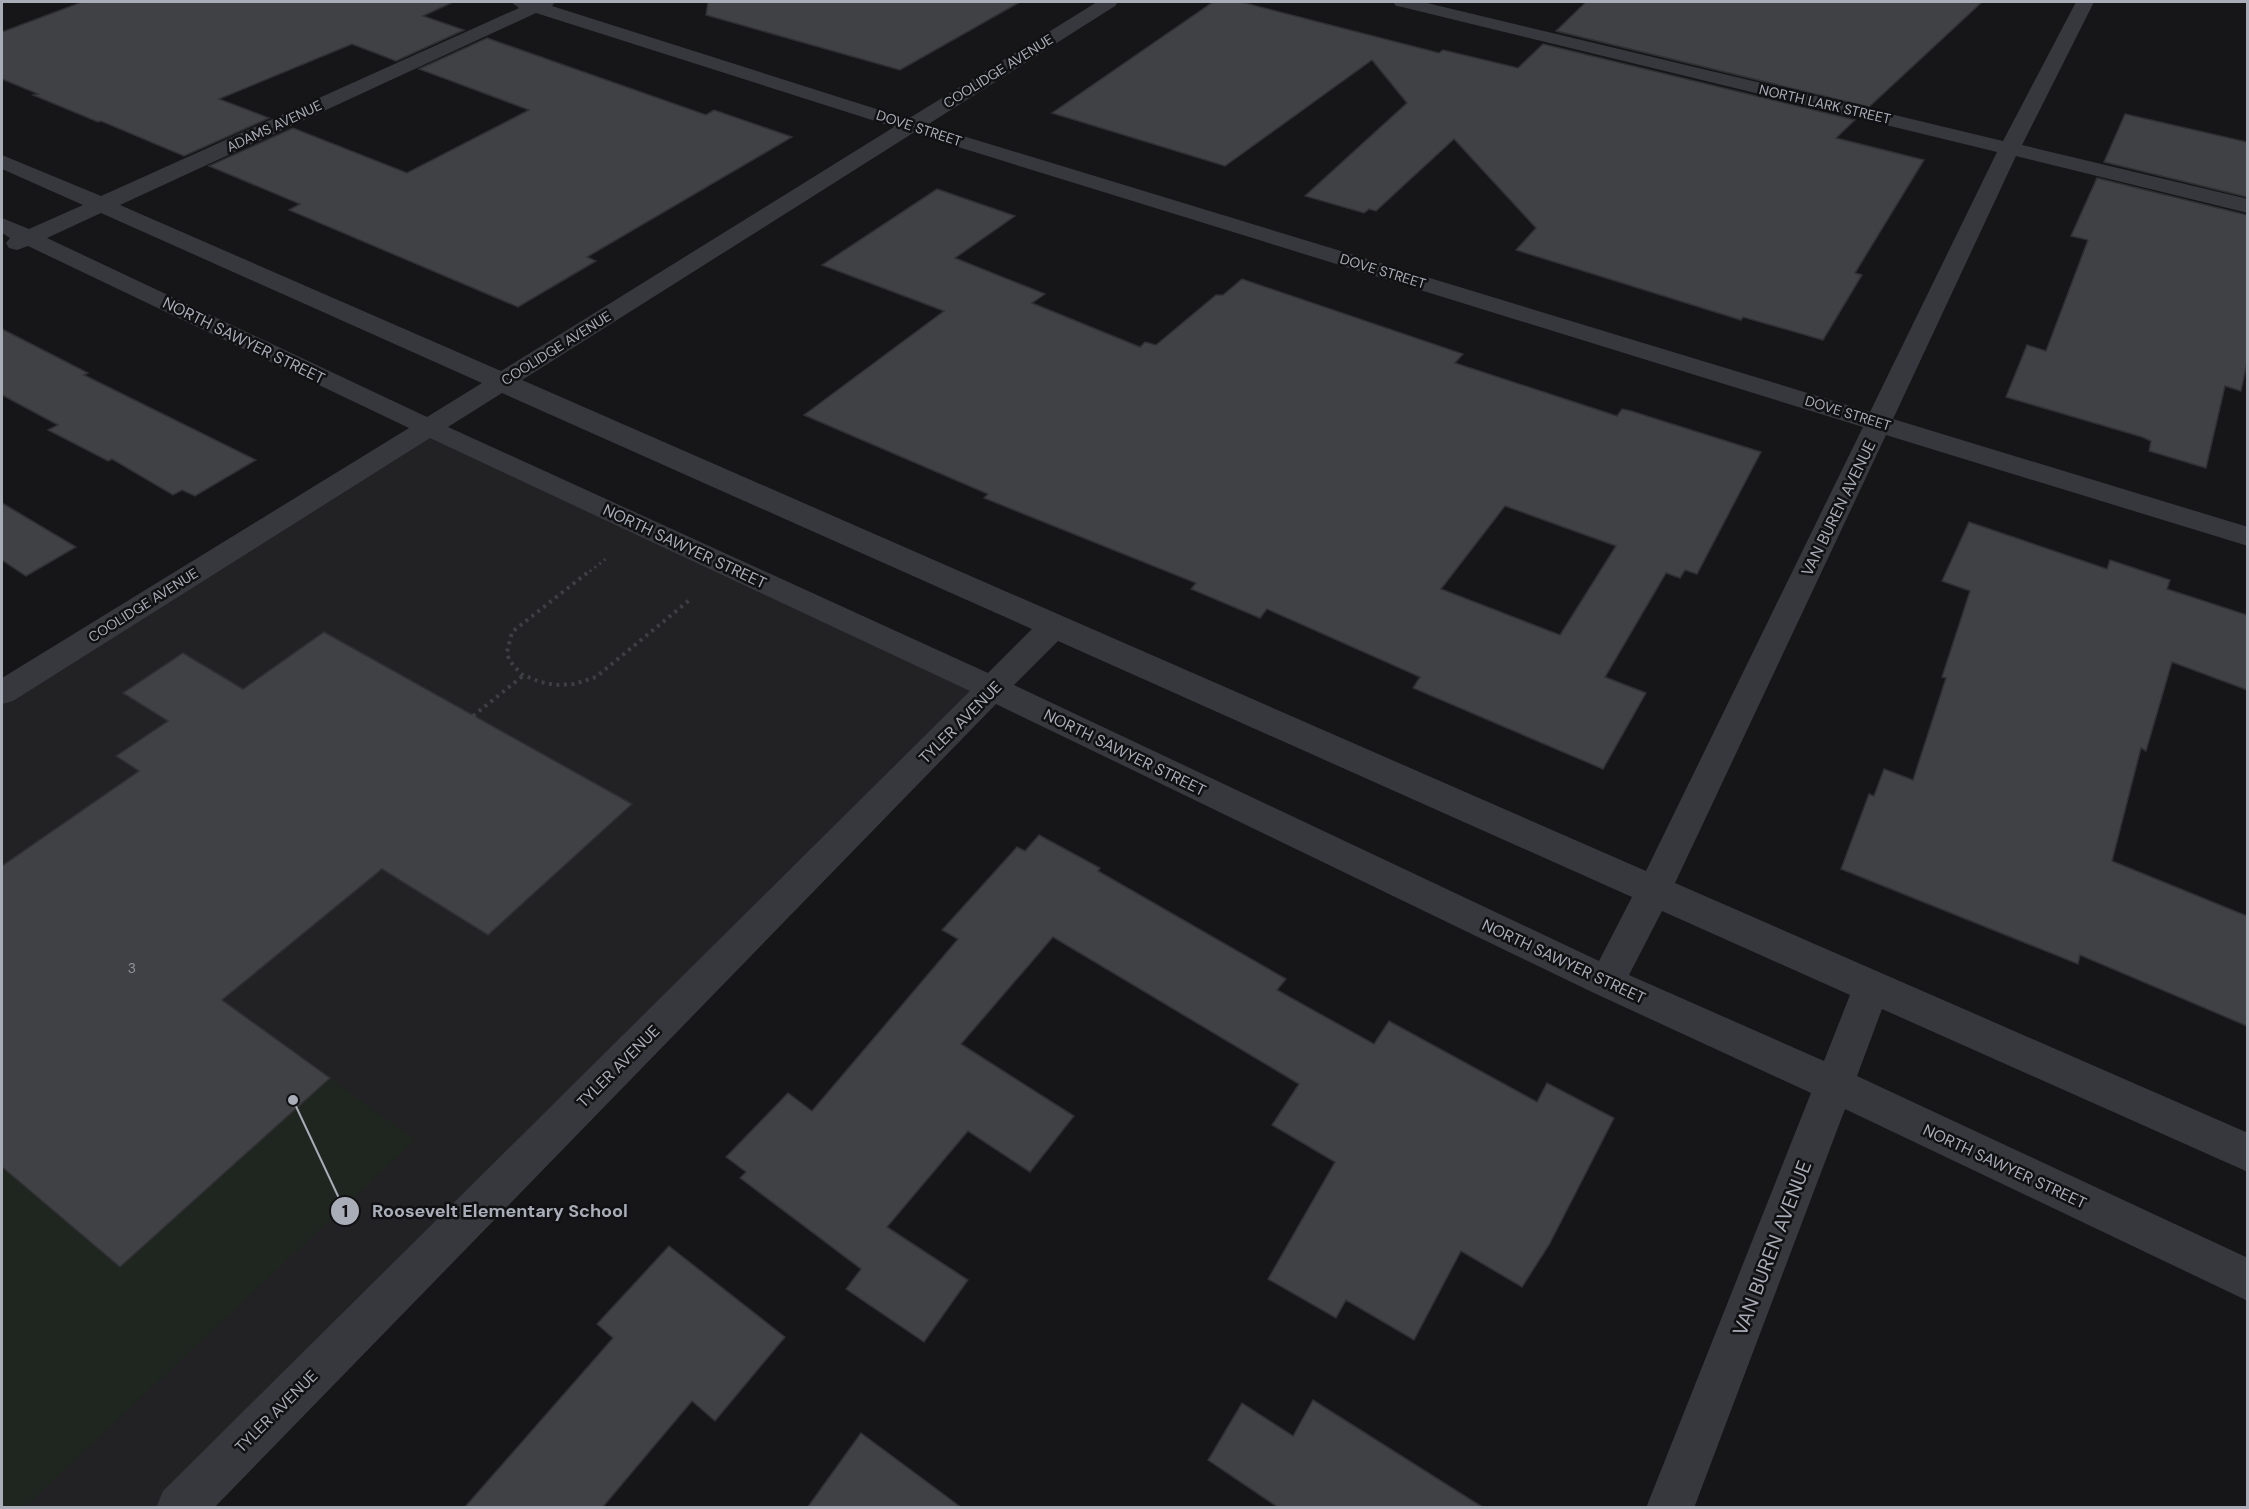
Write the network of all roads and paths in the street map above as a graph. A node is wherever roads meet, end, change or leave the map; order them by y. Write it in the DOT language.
graph roads {
  1 [pos="1109,2"];
  2 [pos="1402,2"];
  3 [pos="2085,2"];
  4 [pos="534,3"];
  5 [pos="910,126"];
  6 [pos="2009,147"];
  7 [pos="2,161"];
  8 [pos="101,205"];
  9 [pos="2247,206"];
  10 [pos="11,238"];
  11 [pos="501,382"];
  12 [pos="1878,423"];
  13 [pos="429,428"];
  14 [pos="646,529"];
  15 [pos="2247,537"];
  16 [pos="731,567"];
  17 [pos="1056,625"];
  18 [pos="524,675"];
  19 [pos="993,689"];
  20 [pos="2,693"];
  21 [pos="473,716"];
  22 [pos="1654,891"];
  23 [pos="1607,982"];
  24 [pos="1872,987"];
  25 [pos="1835,1085"];
  26 [pos="2247,1153"];
  27 [pos="2247,1280"];
  28 [pos="180,1508"];
  29 [pos="1670,1508"];
  1 -- 5 [label="street, COOLIDGE AVENUE"];
  2 -- 6 [label="street, NORTH LARK STREET"];
  3 -- 6 [label="street, VAN BUREN AVENUE"];
  4 -- 5 [label="street, DOVE STREET"];
  4 -- 8 [label="street, ADAMS AVENUE"];
  5 -- 11 [label="street, COOLIDGE AVENUE"];
  5 -- 12 [label="street, DOVE STREET"];
  6 -- 9 [label="street, NORTH LARK STREET"];
  6 -- 12 [label="street, VAN BUREN AVENUE"];
  7 -- 8 [label="street"];
  8 -- 10 [label="street, ADAMS AVENUE"];
  8 -- 11 [label="street"];
  10 -- 13 [label="street, NORTH SAWYER STREET"];
  11 -- 13 [label="street, COOLIDGE AVENUE"];
  11 -- 17 [label="street"];
  12 -- 15 [label="street, DOVE STREET"];
  12 -- 22 [label="street, VAN BUREN AVENUE"];
  13 -- 14 [label="street, NORTH SAWYER STREET"];
  13 -- 20 [label="street, COOLIDGE AVENUE"];
  14 -- 16 [label="street, NORTH SAWYER STREET"];
  14 -- 18 [label="path"];
  16 -- 18 [label="path"];
  16 -- 19 [label="street, NORTH SAWYER STREET"];
  17 -- 19 [label="street, TYLER AVENUE"];
  17 -- 22 [label="street"];
  18 -- 21 [label="path"];
  19 -- 23 [label="street, NORTH SAWYER STREET"];
  19 -- 28 [label="street, TYLER AVENUE"];
  22 -- 23 [label="street, VAN BUREN AVENUE"];
  22 -- 24 [label="street"];
  23 -- 25 [label="street, NORTH SAWYER STREET"];
  24 -- 25 [label="street, VAN BUREN AVENUE"];
  24 -- 26 [label="street"];
  25 -- 27 [label="street, NORTH SAWYER STREET"];
  25 -- 29 [label="street, VAN BUREN AVENUE"];
}
